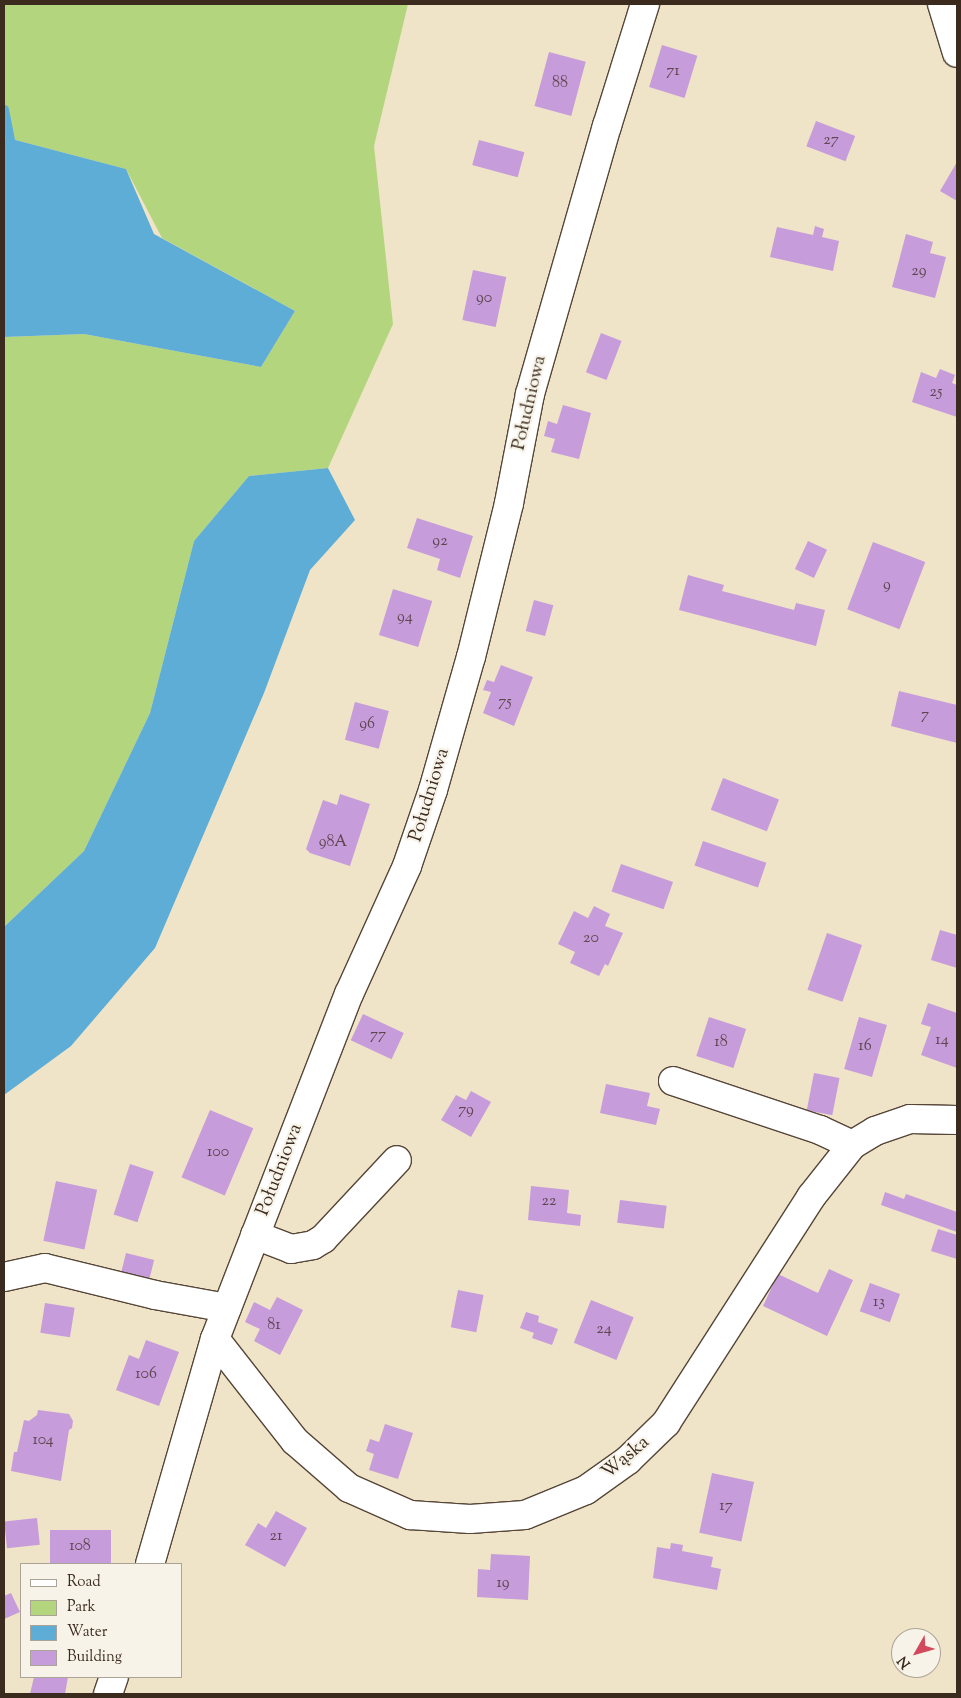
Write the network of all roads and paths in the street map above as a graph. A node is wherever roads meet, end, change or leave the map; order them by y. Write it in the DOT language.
graph roads {
  1 [pos="645,4"];
  2 [pos="942,4"];
  3 [pos="957,53"];
  4 [pos="673,1081"];
  5 [pos="957,1120"];
  6 [pos="852,1145"];
  7 [pos="397,1160"];
  8 [pos="254,1235"];
  9 [pos="4,1277"];
  10 [pos="227,1308"];
  11 [pos="215,1339"];
  12 [pos="150,1563"];
  13 [pos="114,1678"];
  14 [pos="108,1694"];
  1 -- 8 [label="street, Południowa"];
  2 -- 3 [label="street"];
  4 -- 6 [label="street"];
  5 -- 6 [label="street, Wąska"];
  6 -- 11 [label="street, Wąska"];
  7 -- 8 [label="street"];
  8 -- 10 [label="street, Południowa"];
  9 -- 10 [label="street"];
  10 -- 11 [label="street, Południowa"];
  11 -- 12 [label="street, Południowa"];
  13 -- 14 [label="street"];
}
